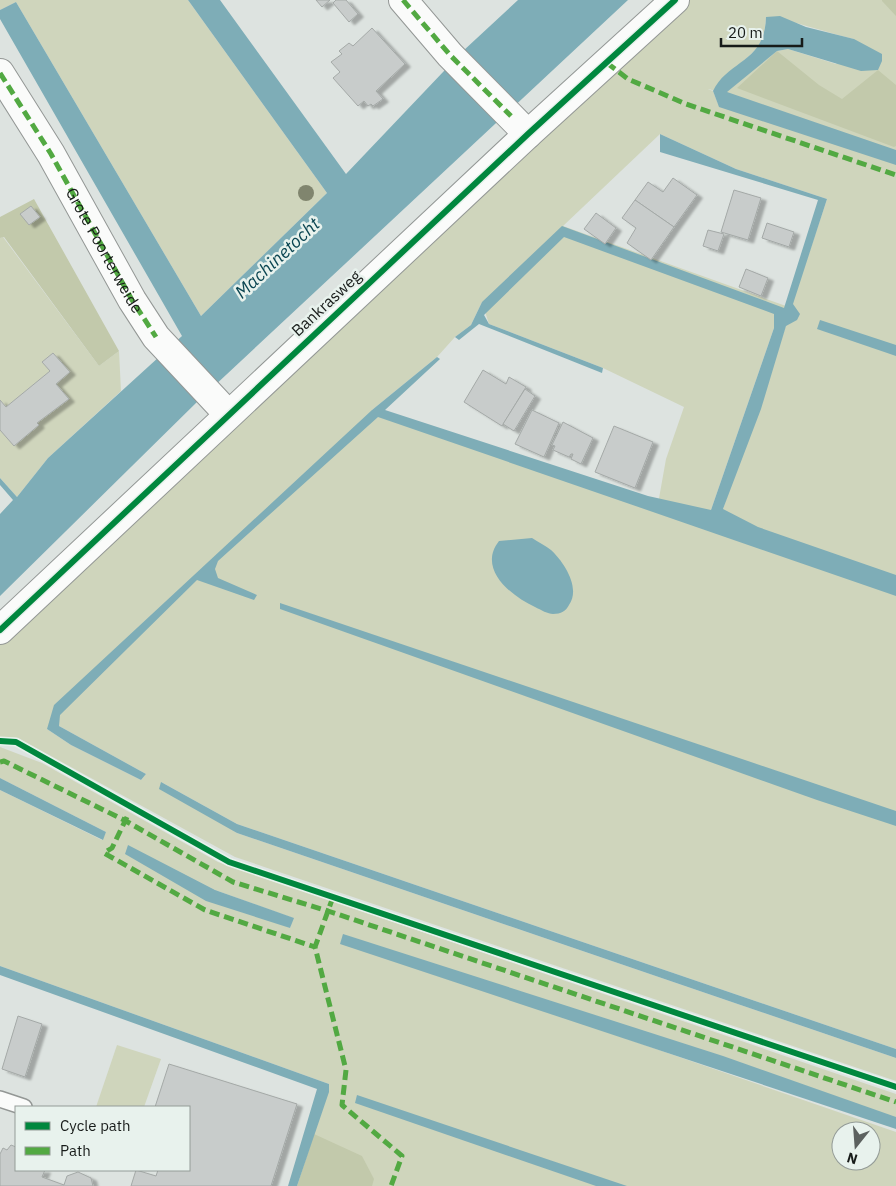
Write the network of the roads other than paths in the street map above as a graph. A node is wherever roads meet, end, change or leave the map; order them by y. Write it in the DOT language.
graph roads {
  1 [pos="403,0"];
  2 [pos="675,0"];
  3 [pos="0,74"];
  4 [pos="519,125"];
  5 [pos="219,406"];
  6 [pos="0,630"];
  7 [pos="0,1099"];
  8 [pos="21,1106"];
  1 -- 4 [label="street"];
  2 -- 4 [label="street, Bankrasweg"];
  3 -- 5 [label="street, Grote Poorterweide"];
  4 -- 5 [label="street, Bankrasweg"];
  5 -- 6 [label="street, Bankrasweg"];
  7 -- 8 [label="lane"];
}
